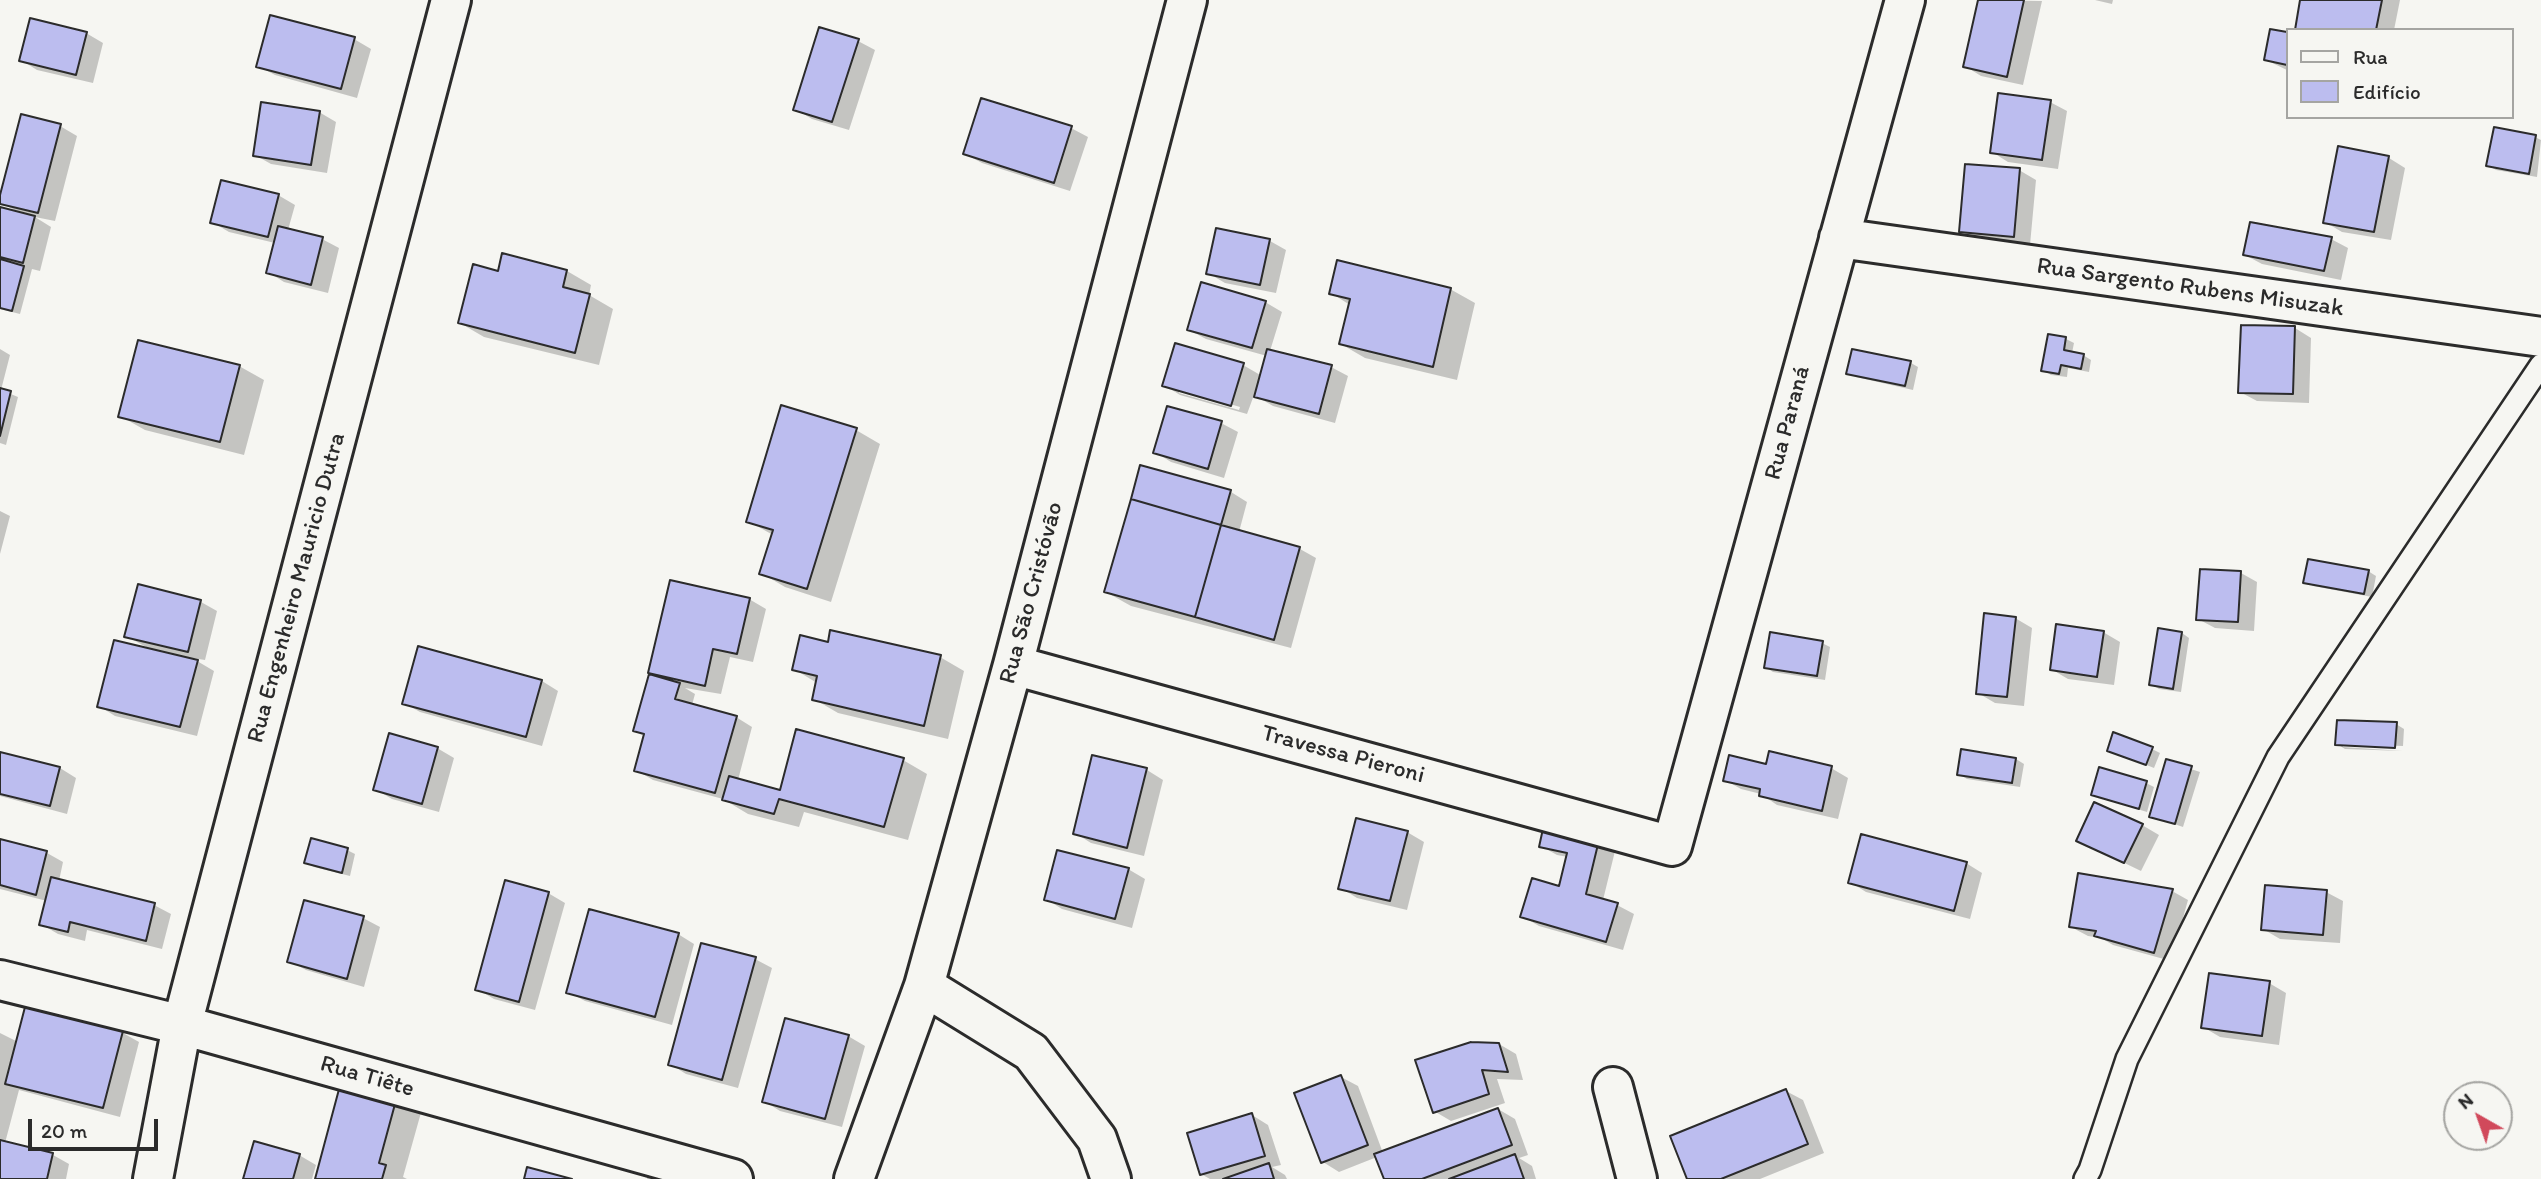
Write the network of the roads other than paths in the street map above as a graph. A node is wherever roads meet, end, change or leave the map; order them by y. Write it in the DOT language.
graph roads {
  1 [pos="451,0"];
  2 [pos="1187,0"];
  3 [pos="1905,0"];
  4 [pos="1839,238"];
  5 [pos="2541,337"];
  6 [pos="2541,365"];
  7 [pos="1013,665"];
  8 [pos="1672,846"];
  9 [pos="0,980"];
  10 [pos="924,986"];
  11 [pos="182,1026"];
  12 [pos="1613,1087"];
  13 [pos="153,1179"];
  14 [pos="733,1179"];
  15 [pos="854,1179"];
  16 [pos="1111,1179"];
  17 [pos="1637,1179"];
  18 [pos="2085,1179"];
  1 -- 11 [label="street, Rua Engenheiro Mauricio Dutra"];
  2 -- 7 [label="street, Rua São Cristóvão"];
  3 -- 4 [label="street, Rua Paraná"];
  4 -- 5 [label="street, Rua Sargento Rubens Misuzak"];
  4 -- 8 [label="street, Rua Paraná"];
  6 -- 18 [label="lane"];
  7 -- 8 [label="street, Travessa Pieroni"];
  7 -- 10 [label="street, Rua São Cristóvão"];
  9 -- 11 [label="street, Rua Tiête"];
  10 -- 15 [label="street, Rua São Cristóvão"];
  10 -- 16 [label="street"];
  11 -- 13 [label="street, Rua Engenheiro Mauricio Dutra"];
  11 -- 14 [label="street, Rua Tiête"];
  12 -- 17 [label="street"];
}
